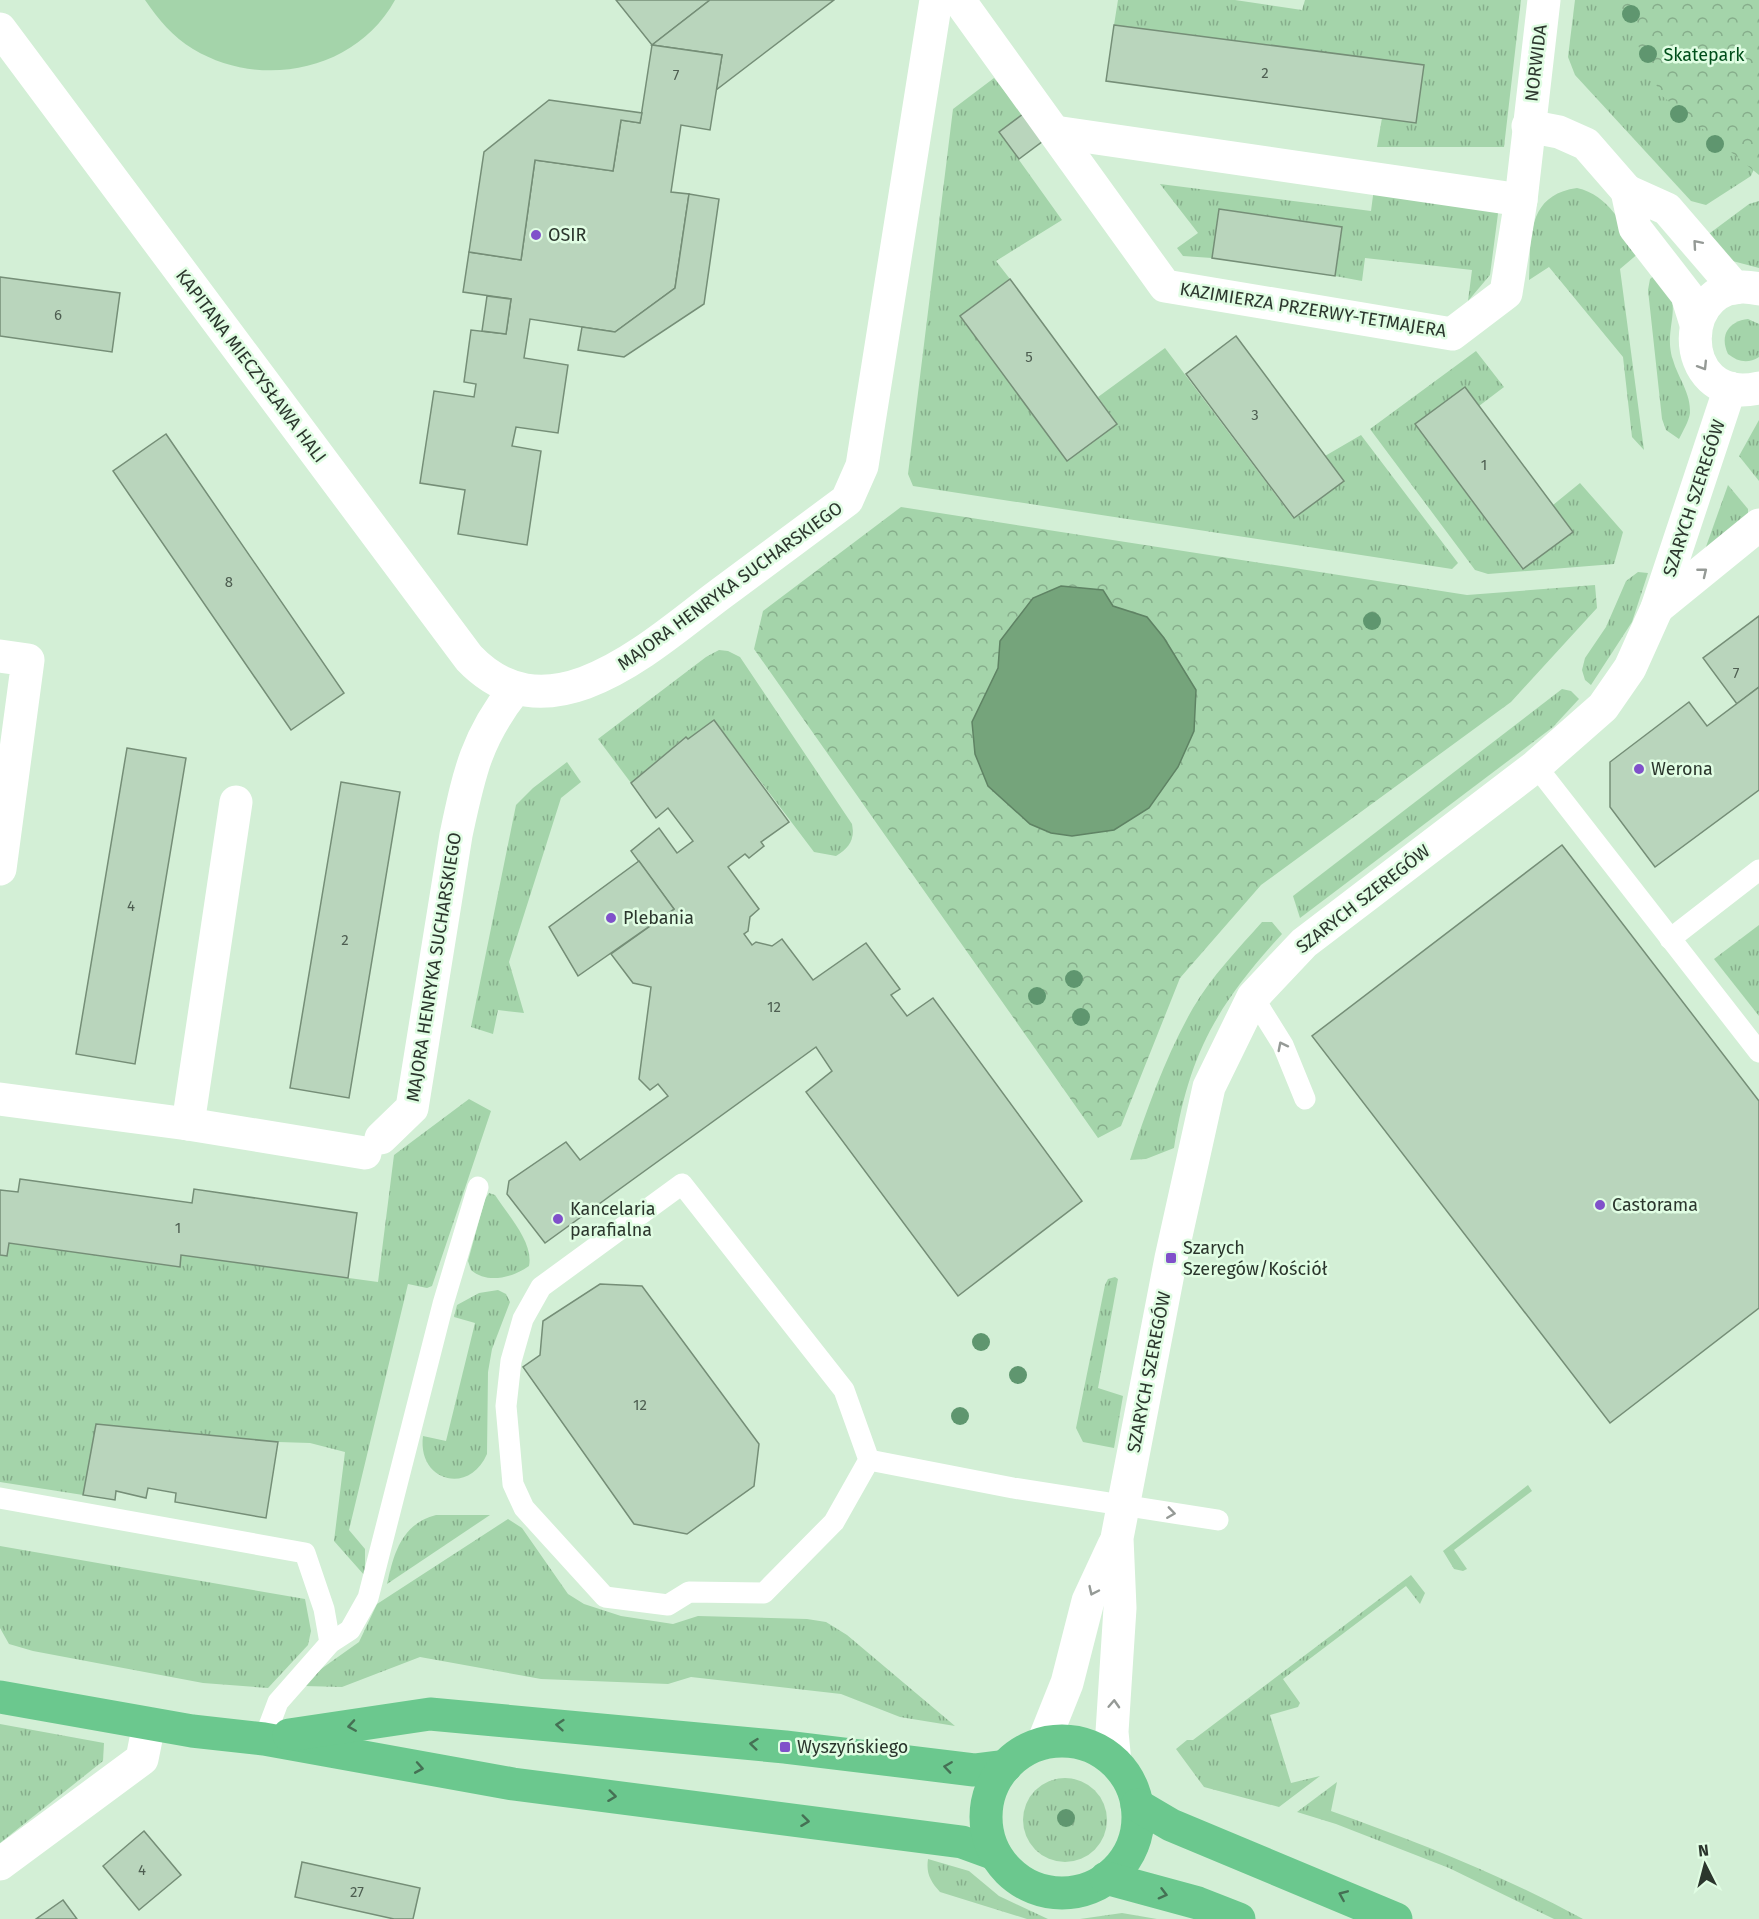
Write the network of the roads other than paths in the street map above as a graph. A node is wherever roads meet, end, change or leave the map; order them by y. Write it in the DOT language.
graph roads {
  1 [pos="936,0"];
  2 [pos="959,0"];
  3 [pos="1544,0"];
  4 [pos="0,29"];
  5 [pos="1528,126"];
  6 [pos="1055,132"];
  7 [pos="1627,191"];
  8 [pos="1521,200"];
  9 [pos="1747,289"];
  10 [pos="1696,324"];
  11 [pos="1744,388"];
  12 [pos="1759,525"];
  13 [pos="1658,608"];
  14 [pos="0,656"];
  15 [pos="515,689"];
  16 [pos="1536,766"];
  17 [pos="236,802"];
  18 [pos="0,869"];
  19 [pos="1759,870"];
  20 [pos="1670,939"];
  21 [pos="1252,997"];
  22 [pos="1759,1052"];
  23 [pos="0,1099"];
  24 [pos="1305,1099"];
  25 [pos="188,1124"];
  26 [pos="478,1187"];
  27 [pos="869,1460"];
  28 [pos="0,1498"];
  29 [pos="1124,1506"];
  30 [pos="1218,1520"];
  31 [pos="1118,1538"];
  32 [pos="330,1643"];
  33 [pos="0,1697"];
  34 [pos="149,1724"];
  35 [pos="264,1739"];
  36 [pos="1043,1743"];
  37 [pos="1115,1762"];
  38 [pos="1006,1766"];
  39 [pos="1137,1805"];
  40 [pos="995,1854"];
  41 [pos="0,1864"];
  42 [pos="1106,1878"];
  43 [pos="1239,1919"];
  44 [pos="1396,1919"];
  1 -- 15 [label="street, MAJORA HENRYKA SUCHARSKIEGO"];
  2 -- 6 [label="street, KAZIMIERZA PRZERWY-TETMAJERA"];
  3 -- 5 [label="street, NORWIDA"];
  4 -- 15 [label="street, KAPITANA MIECZYSŁAWA HALI"];
  5 -- 7 [label="street"];
  5 -- 8 [label="street, KAZIMIERZA PRZERWY-TETMAJERA"];
  6 -- 8 [label="street"];
  6 -- 8 [label="street, KAZIMIERZA PRZERWY-TETMAJERA"];
  9 -- 7 [label="street, one-way"];
  7 -- 10 [label="street"];
  9 -- 10 [label="street"];
  10 -- 11 [label="street, one-way"];
  11 -- 13 [label="street, SZARYCH SZEREGÓW"];
  13 -- 12 [label="street, SZARYCH SZEREGÓW, one-way"];
  13 -- 16 [label="street, SZARYCH SZEREGÓW"];
  14 -- 18 [label="street"];
  15 -- 25 [label="street, MAJORA HENRYKA SUCHARSKIEGO"];
  16 -- 20 [label="lane"];
  16 -- 21 [label="street, SZARYCH SZEREGÓW"];
  17 -- 25 [label="street"];
  19 -- 20 [label="lane"];
  20 -- 22 [label="lane"];
  24 -- 21 [label="lane, one-way"];
  21 -- 29 [label="street, SZARYCH SZEREGÓW"];
  23 -- 25 [label="street, MAJORA HENRYKA SUCHARSKIEGO"];
  26 -- 32 [label="lane"];
  27 -- 27 [label="lane"];
  27 -- 29 [label="lane"];
  28 -- 32 [label="lane"];
  29 -- 30 [label="lane, one-way"];
  29 -- 31 [label="street, SZARYCH SZEREGÓW"];
  31 -- 36 [label="street, SZARYCH SZEREGÓW, one-way"];
  37 -- 31 [label="street, SZARYCH SZEREGÓW, one-way"];
  32 -- 35 [label="lane"];
  33 -- 34 [label="main road"];
  34 -- 35 [label="main road"];
  34 -- 41 [label="street"];
  38 -- 35 [label="main road, one-way"];
  35 -- 40 [label="main road, one-way"];
  36 -- 37 [label="main road"];
  36 -- 38 [label="main road"];
  37 -- 39 [label="main road"];
  38 -- 40 [label="main road"];
  39 -- 42 [label="main road"];
  44 -- 39 [label="main road, one-way"];
  40 -- 42 [label="main road"];
  42 -- 43 [label="main road, one-way"];
}
